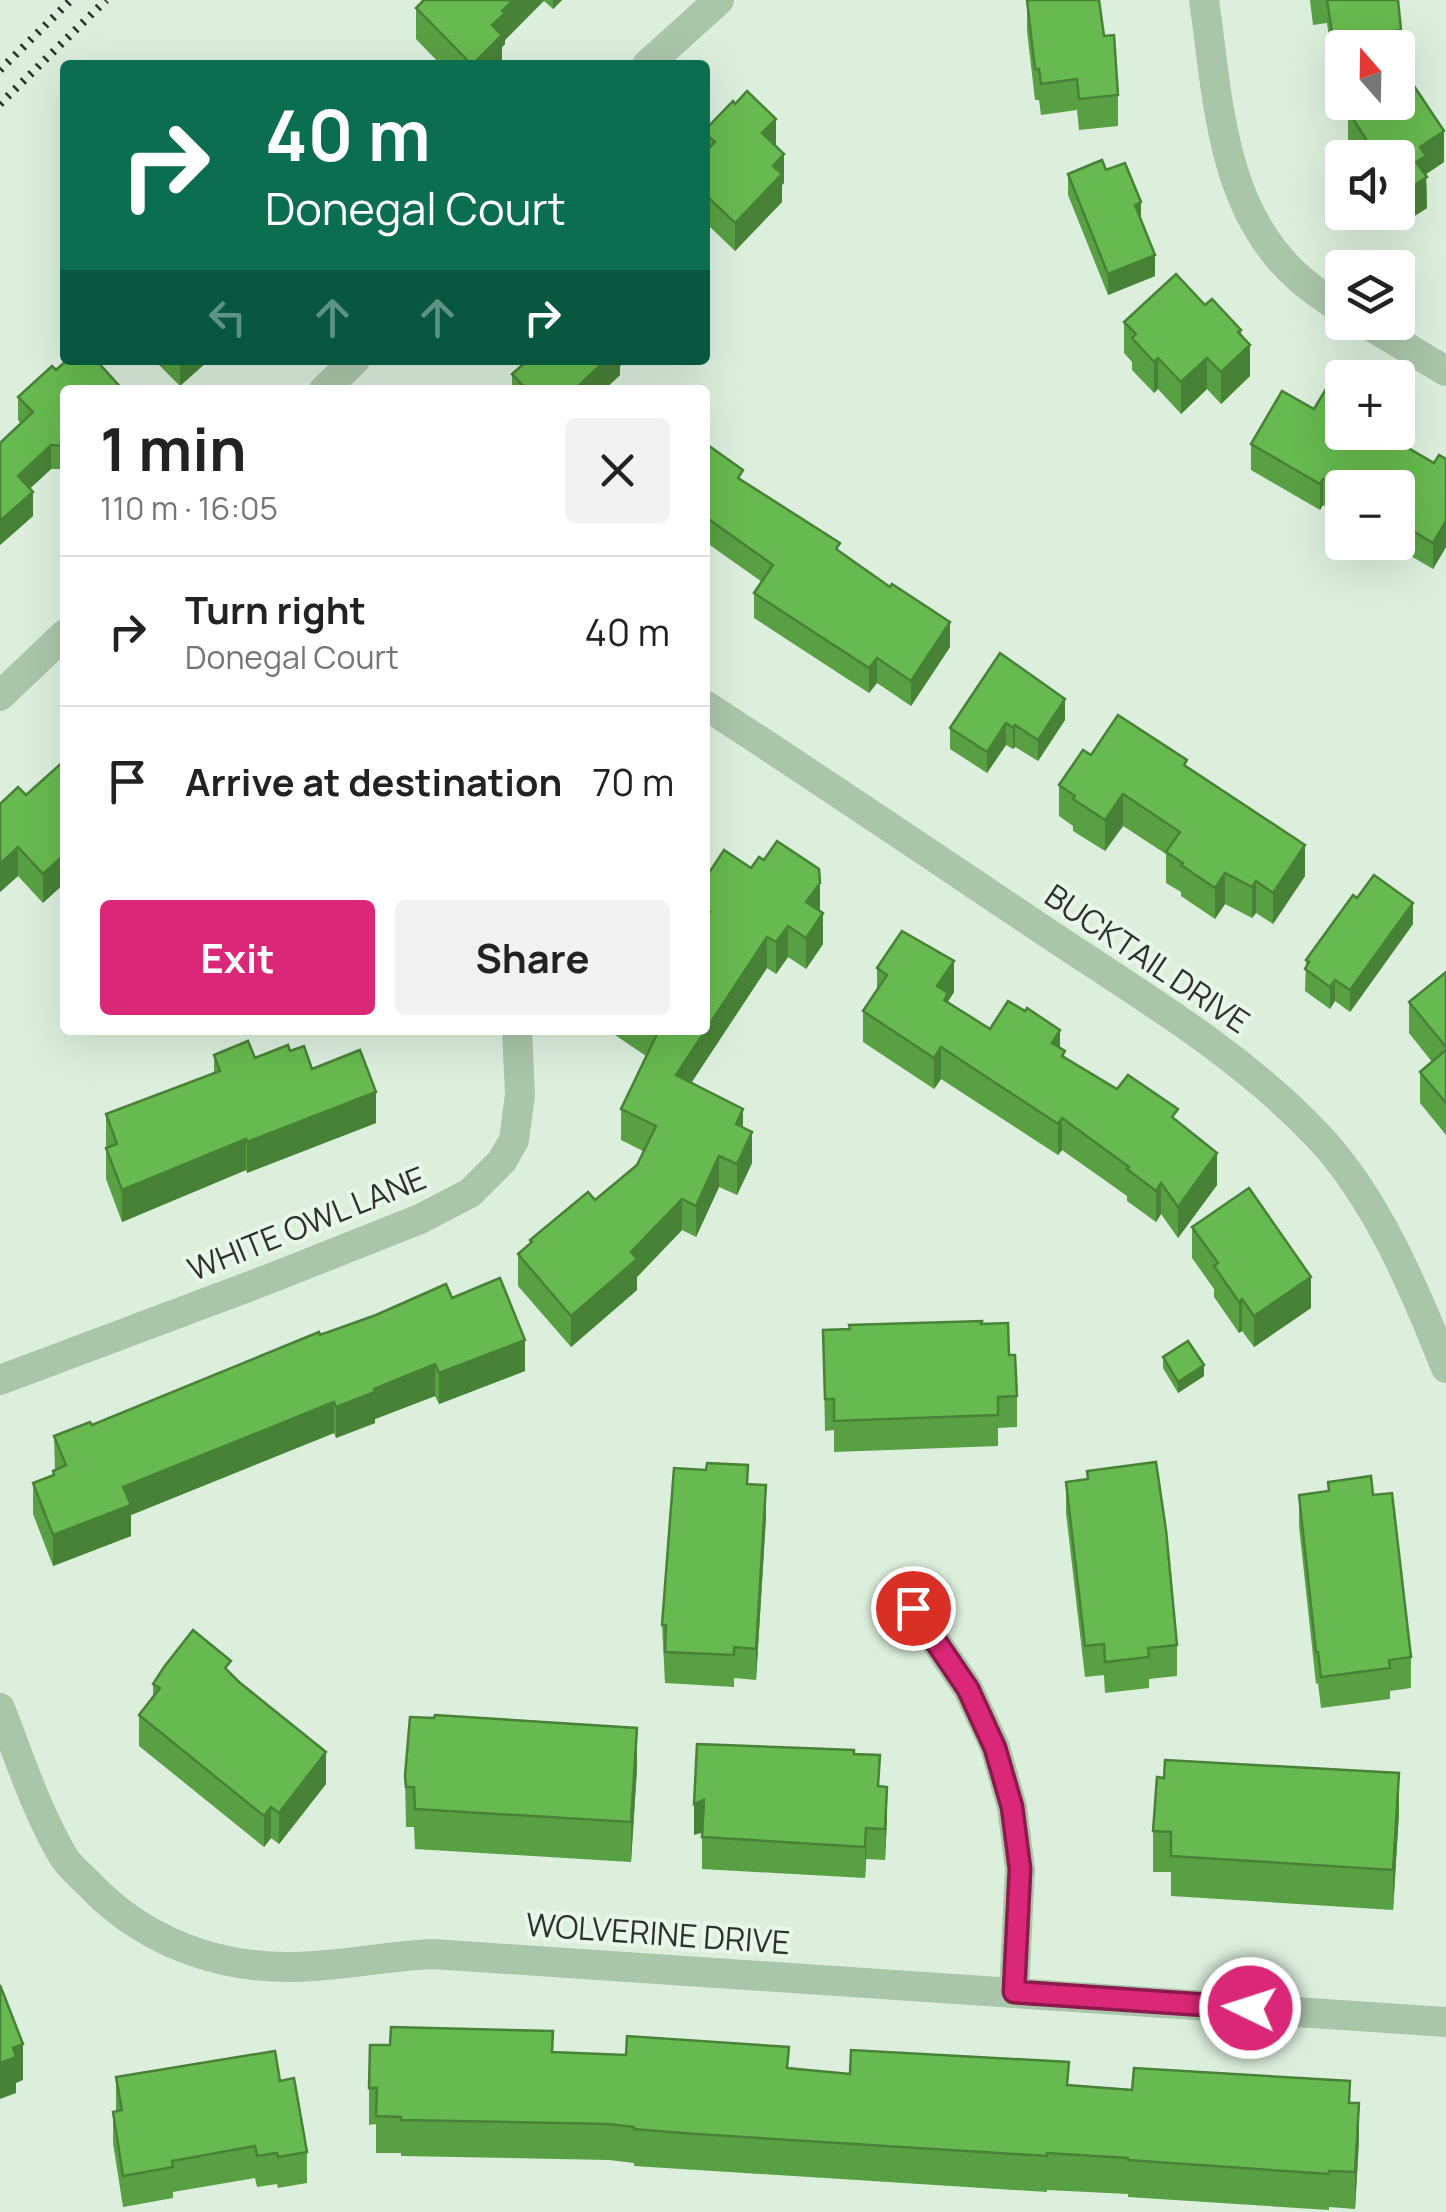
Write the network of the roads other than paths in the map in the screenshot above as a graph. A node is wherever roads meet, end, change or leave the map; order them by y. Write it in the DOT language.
graph roads {
  1 [pos="719,0"];
  2 [pos="1204,0"];
  3 [pos="653,60"];
  4 [pos="1325,298"];
  5 [pos="1394,340"];
  6 [pos="1446,371"];
  7 [pos="60,639"];
  8 [pos="0,696"];
  9 [pos="710,715"];
  10 [pos="516,1035"];
  11 [pos="1446,1368"];
  12 [pos="0,1380"];
  13 [pos="913,1608"];
  14 [pos="0,1708"];
  15 [pos="1014,1992"];
  16 [pos="1446,2022"];
  1 -- 3 [label="street"];
  2 -- 4 [label="street"];
  5 -- 6 [label="street"];
  7 -- 8 [label="street"];
  9 -- 11 [label="street, BUCKTAIL DRIVE"];
  10 -- 12 [label="street, WHITE OWL LANE"];
  13 -- 15 [label="street"];
  14 -- 15 [label="street, WOLVERINE DRIVE"];
  15 -- 16 [label="street, WOLVERINE DRIVE"];
}
